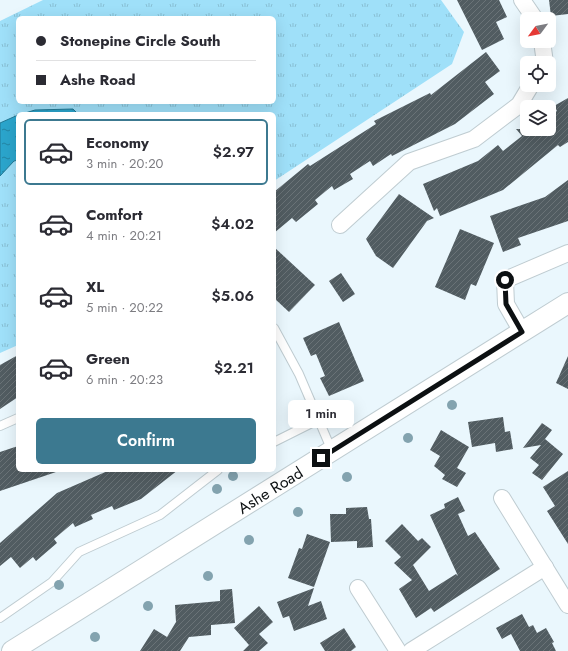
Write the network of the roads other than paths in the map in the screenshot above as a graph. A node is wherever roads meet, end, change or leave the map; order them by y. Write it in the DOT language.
graph roads {
  1 [pos="522,0"];
  2 [pos="530,12"];
  3 [pos="527,92"];
  4 [pos="340,225"];
  5 [pos="568,253"];
  6 [pos="568,303"];
  7 [pos="276,332"];
  8 [pos="522,332"];
  9 [pos="16,419"];
  10 [pos="318,420"];
  11 [pos="0,426"];
  12 [pos="276,441"];
  13 [pos="332,451"];
  14 [pos="215,472"];
  15 [pos="502,498"];
  16 [pos="545,567"];
  17 [pos="358,588"];
  18 [pos="568,605"];
  19 [pos="0,618"];
  20 [pos="12,651"];
  21 [pos="398,651"];
  22 [pos="411,651"];
  1 -- 2 [label="street"];
  3 -- 4 [label="street"];
  5 -- 8 [label="street"];
  6 -- 8 [label="street, Ashe Road"];
  7 -- 10 [label="lane"];
  8 -- 13 [label="street, Ashe Road"];
  9 -- 11 [label="lane"];
  10 -- 12 [label="lane"];
  10 -- 13 [label="lane"];
  13 -- 20 [label="street, Ashe Road"];
  14 -- 19 [label="lane"];
  15 -- 16 [label="street"];
  16 -- 18 [label="street"];
  16 -- 22 [label="street"];
  17 -- 21 [label="street"];
}
